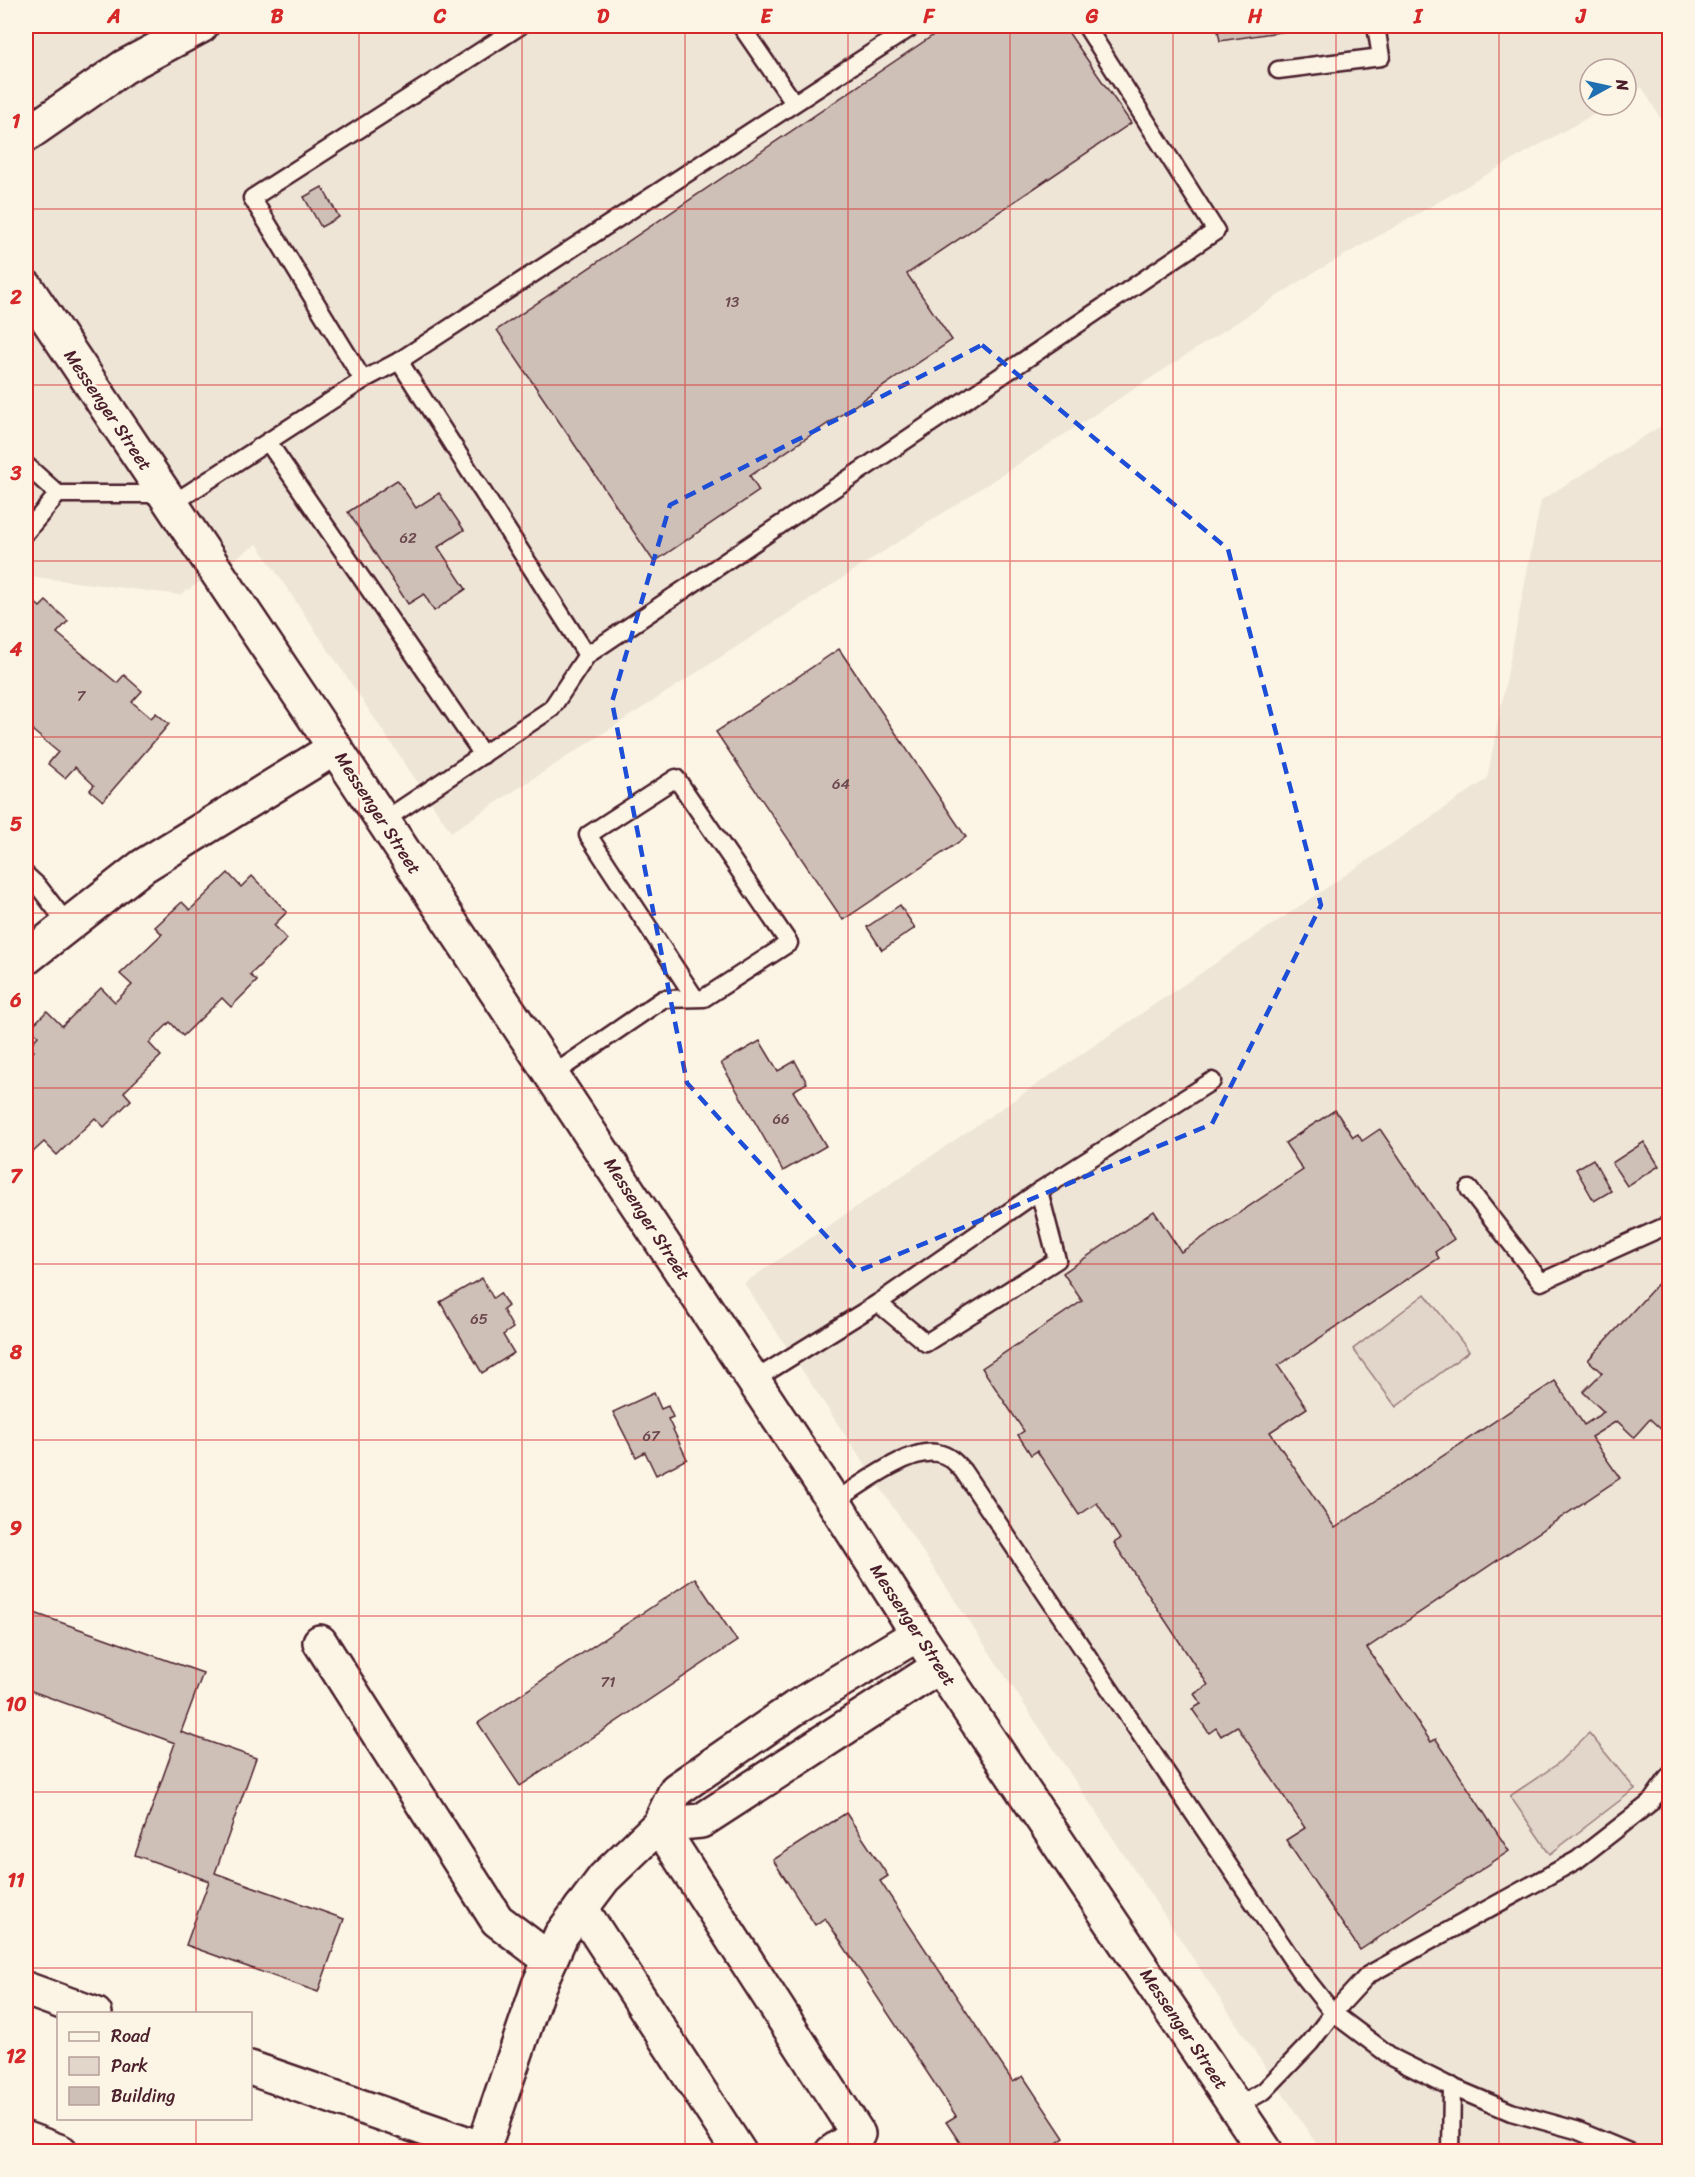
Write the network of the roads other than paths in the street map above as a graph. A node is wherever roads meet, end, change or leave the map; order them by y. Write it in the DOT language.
graph roads {
  1 [pos="201,26"];
  2 [pos="520,26"];
  3 [pos="741,26"];
  4 [pos="913,26"];
  5 [pos="1086,26"];
  6 [pos="1376,26"];
  7 [pos="1278,70"];
  8 [pos="794,103"];
  9 [pos="26,135"];
  10 [pos="26,287"];
  11 [pos="399,361"];
  12 [pos="363,380"];
  13 [pos="268,442"];
  14 [pos="26,465"];
  15 [pos="58,494"];
  16 [pos="168,499"];
  17 [pos="26,532"];
  18 [pos="587,655"];
  19 [pos="335,748"];
  20 [pos="483,754"];
  21 [pos="383,821"];
  22 [pos="26,875"];
  23 [pos="68,925"];
  24 [pos="26,958"];
  25 [pos="696,998"];
  26 [pos="552,1075"];
  27 [pos="1212,1081"];
  28 [pos="1469,1189"];
  29 [pos="1039,1191"];
  30 [pos="1670,1224"];
  31 [pos="878,1304"];
  32 [pos="754,1380"];
  33 [pos="834,1502"];
  34 [pos="918,1634"];
  35 [pos="320,1642"];
  36 [pos="940,1666"];
  37 [pos="1670,1774"];
  38 [pos="659,1825"];
  39 [pos="581,1908"];
  40 [pos="550,1960"];
  41 [pos="26,1989"];
  42 [pos="92,2012"];
  43 [pos="1333,2013"];
  44 [pos="252,2069"];
  45 [pos="1452,2086"];
  46 [pos="1236,2107"];
  47 [pos="26,2139"];
  48 [pos="483,2150"];
  49 [pos="61,2151"];
  50 [pos="739,2151"];
  51 [pos="832,2151"];
  52 [pos="1266,2151"];
  53 [pos="1451,2151"];
  54 [pos="1629,2151"];
  1 -- 9 [label="street"];
  2 -- 12 [label="lane"];
  3 -- 8 [label="lane"];
  4 -- 8 [label="lane"];
  5 -- 18 [label="lane"];
  6 -- 7 [label="lane"];
  8 -- 11 [label="lane"];
  10 -- 16 [label="street, Messenger Street"];
  11 -- 12 [label="lane"];
  11 -- 18 [label="lane"];
  12 -- 13 [label="lane"];
  13 -- 16 [label="lane"];
  13 -- 20 [label="lane"];
  14 -- 15 [label="lane"];
  15 -- 16 [label="lane"];
  15 -- 17 [label="lane"];
  16 -- 19 [label="street, Messenger Street"];
  18 -- 20 [label="lane"];
  19 -- 21 [label="street, Messenger Street"];
  19 -- 23 [label="street"];
  20 -- 21 [label="lane"];
  21 -- 26 [label="street, Messenger Street"];
  22 -- 23 [label="lane"];
  23 -- 24 [label="street"];
  25 -- 25 [label="lane"];
  25 -- 26 [label="lane"];
  26 -- 32 [label="street, Messenger Street"];
  27 -- 29 [label="lane"];
  28 -- 30 [label="lane"];
  29 -- 31 [label="lane"];
  29 -- 31 [label="lane"];
  31 -- 32 [label="lane"];
  32 -- 33 [label="street, Messenger Street"];
  33 -- 34 [label="street, Messenger Street"];
  33 -- 43 [label="lane"];
  34 -- 36 [label="street, Messenger Street"];
  34 -- 38 [label="street"];
  35 -- 40 [label="street"];
  36 -- 38 [label="street"];
  36 -- 46 [label="street, Messenger Street"];
  37 -- 43 [label="lane"];
  38 -- 39 [label="street"];
  38 -- 51 [label="street"];
  39 -- 40 [label="street"];
  39 -- 50 [label="street"];
  40 -- 48 [label="street"];
  41 -- 42 [label="street"];
  43 -- 45 [label="lane"];
  43 -- 46 [label="lane"];
  44 -- 48 [label="street"];
  45 -- 53 [label="lane"];
  45 -- 54 [label="lane"];
  46 -- 52 [label="street, Messenger Street"];
  47 -- 49 [label="street"];
}
